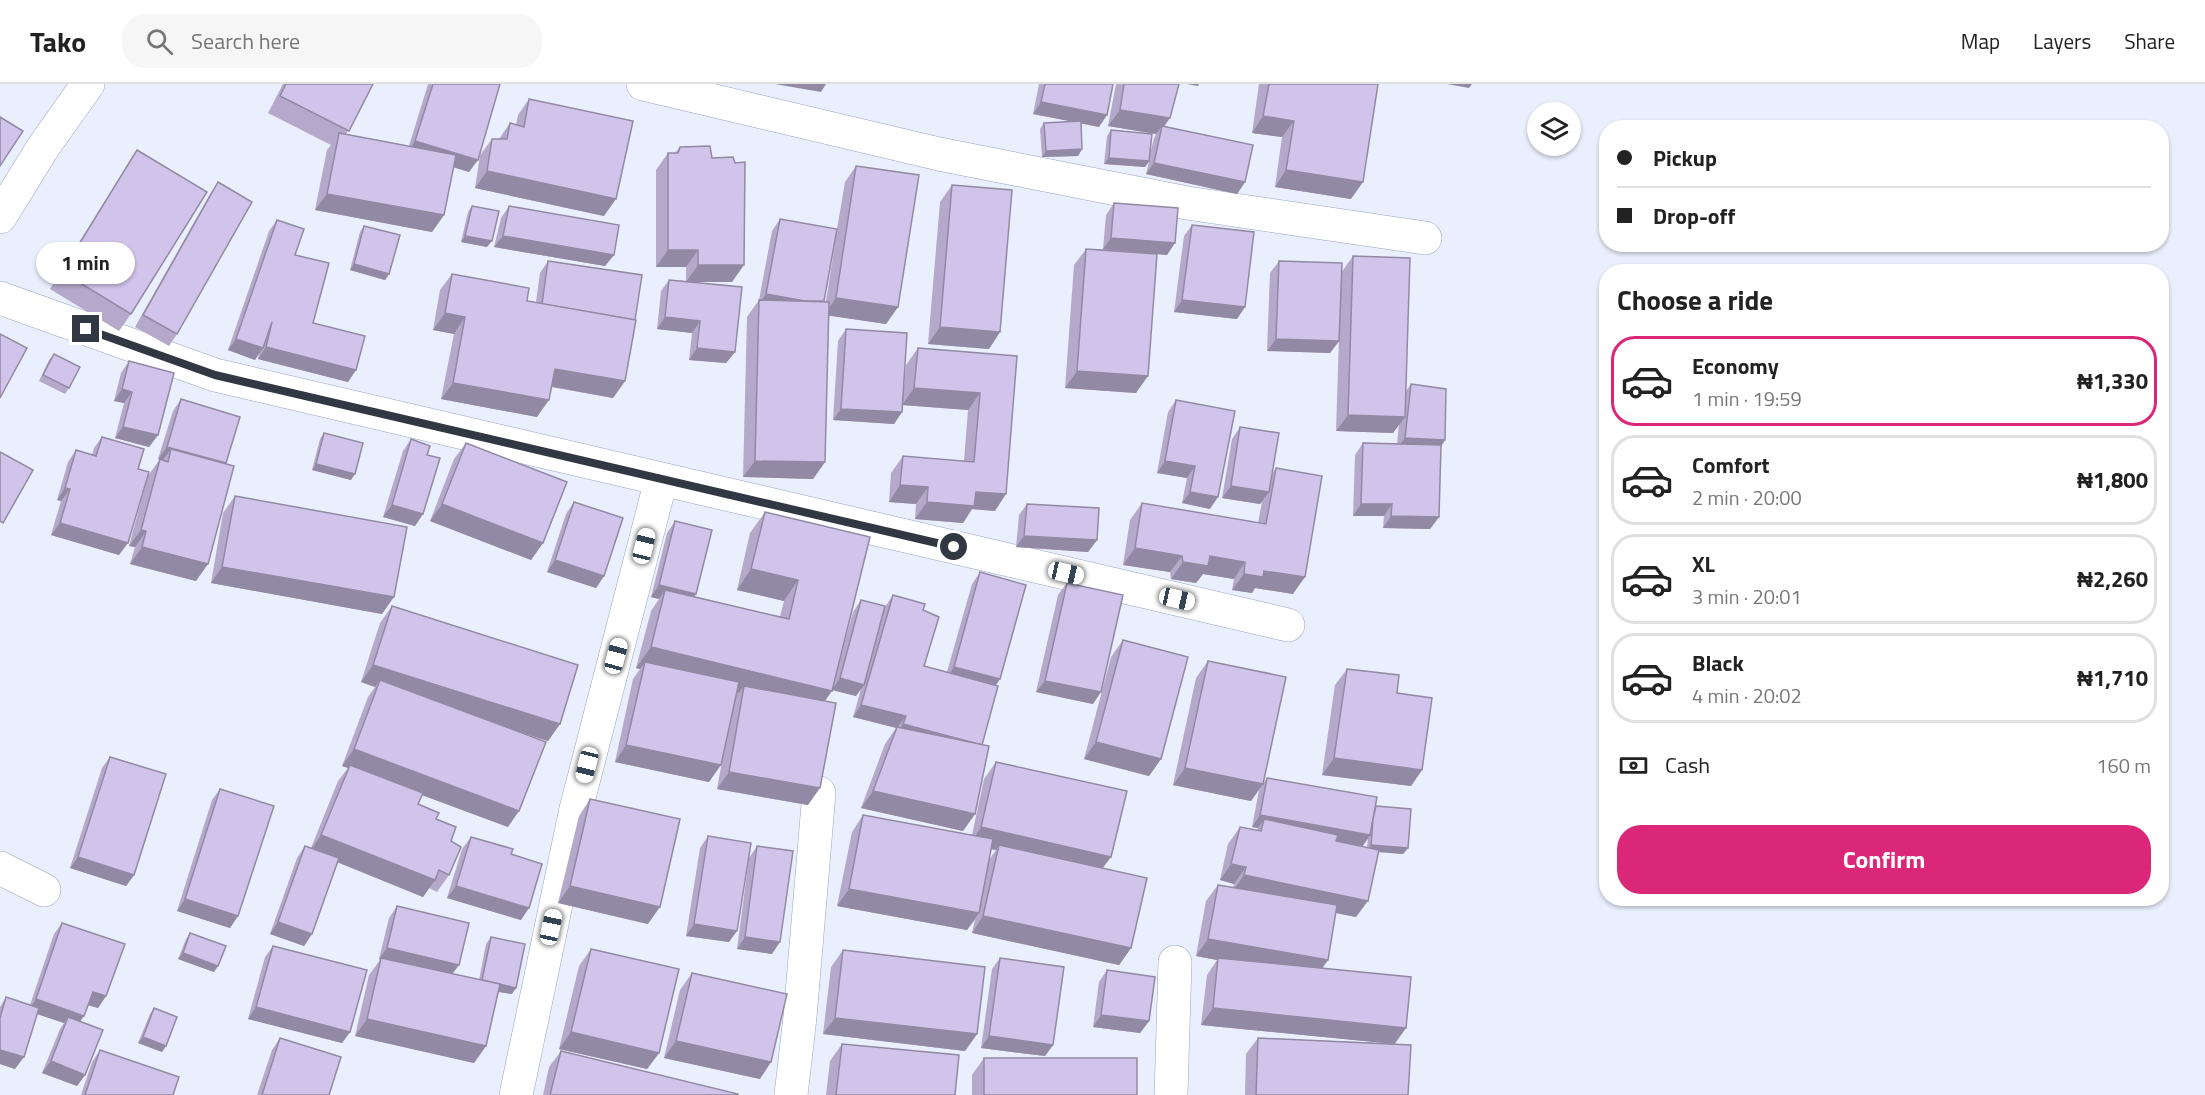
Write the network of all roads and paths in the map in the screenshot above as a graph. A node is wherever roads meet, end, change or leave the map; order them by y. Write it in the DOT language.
graph roads {
  1 [pos="88,84"];
  2 [pos="643,84"];
  3 [pos="0,218"];
  4 [pos="1425,238"];
  5 [pos="0,298"];
  6 [pos="661,480"];
  7 [pos="1288,625"];
  8 [pos="819,793"];
  9 [pos="0,868"];
  10 [pos="44,890"];
  11 [pos="1175,962"];
  12 [pos="516,1095"];
  13 [pos="791,1095"];
  14 [pos="1171,1095"];
  1 -- 3 [label="street"];
  2 -- 4 [label="street"];
  5 -- 6 [label="street"];
  6 -- 7 [label="street"];
  6 -- 12 [label="street"];
  8 -- 13 [label="street"];
  9 -- 10 [label="street"];
  11 -- 14 [label="street"];
}
